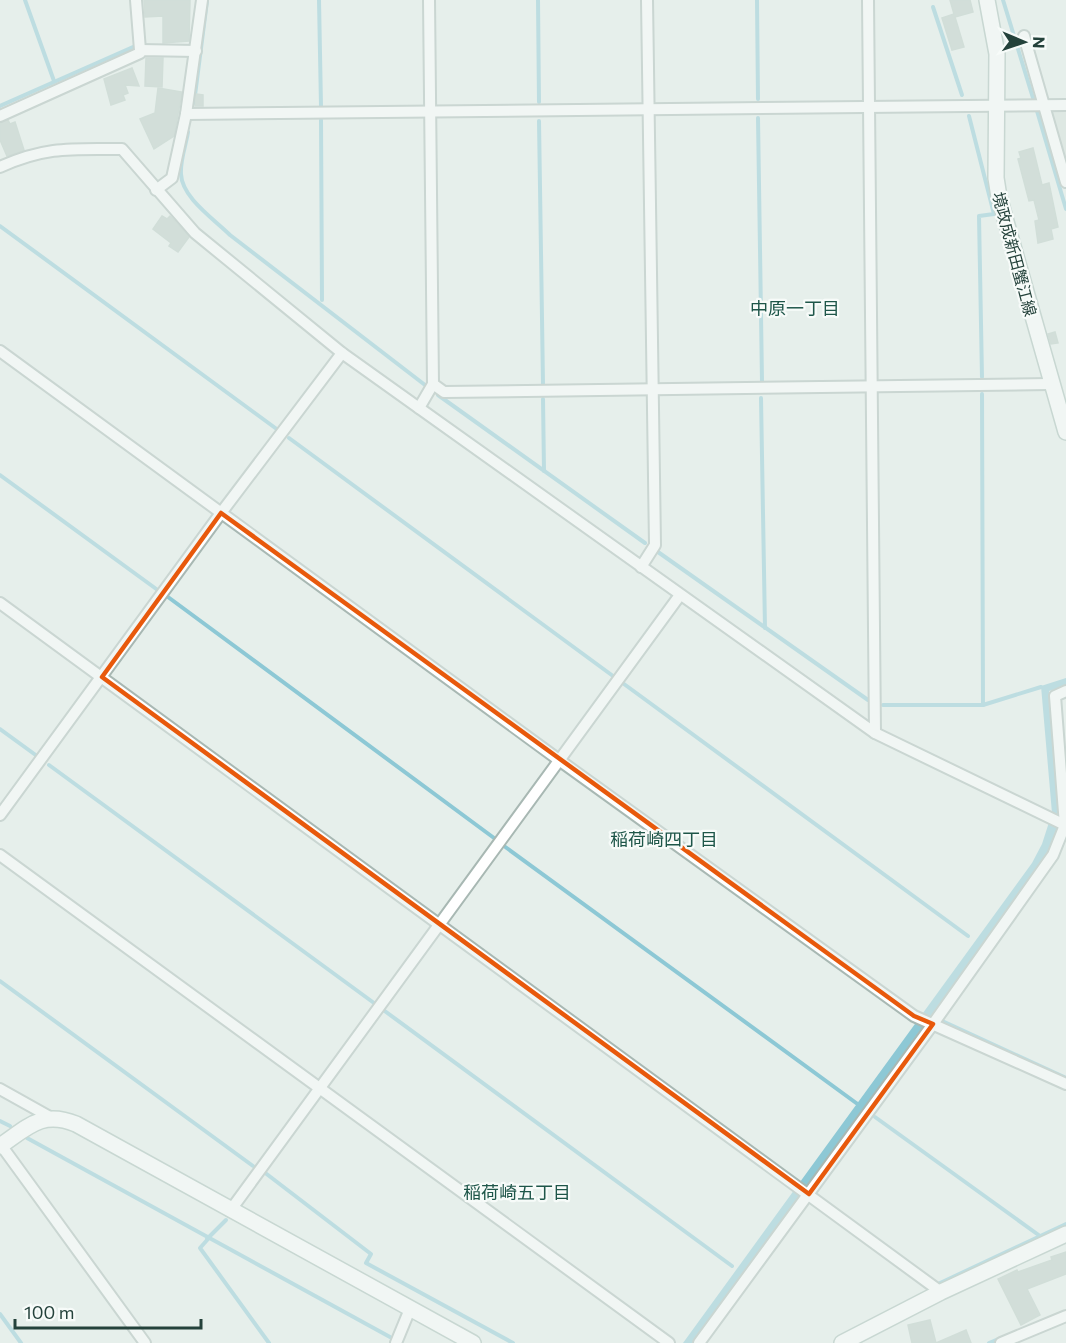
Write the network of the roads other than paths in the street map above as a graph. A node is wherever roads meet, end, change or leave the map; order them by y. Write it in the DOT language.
graph roads {
  1 [pos="136,0"];
  2 [pos="202,0"];
  3 [pos="429,0"];
  4 [pos="647,0"];
  5 [pos="868,0"];
  6 [pos="987,0"];
  7 [pos="1024,36"];
  8 [pos="140,50"];
  9 [pos="196,51"];
  10 [pos="996,105"];
  11 [pos="1044,105"];
  12 [pos="1066,105"];
  13 [pos="869,108"];
  14 [pos="431,110"];
  15 [pos="648,111"];
  16 [pos="186,114"];
  17 [pos="0,116"];
  18 [pos="0,167"];
  19 [pos="1066,183"];
  20 [pos="156,190"];
  21 [pos="0,351"];
  22 [pos="342,353"];
  23 [pos="434,384"];
  24 [pos="1050,384"];
  25 [pos="873,386"];
  26 [pos="654,389"];
  27 [pos="419,408"];
  28 [pos="1066,432"];
  29 [pos="221,513"];
  30 [pos="641,567"];
  31 [pos="680,595"];
  32 [pos="0,603"];
  33 [pos="102,677"];
  34 [pos="1066,691"];
  35 [pos="875,733"];
  36 [pos="559,760"];
  37 [pos="0,815"];
  38 [pos="1063,825"];
  39 [pos="0,855"];
  40 [pos="439,924"];
  41 [pos="933,1024"];
  42 [pos="1066,1084"];
  43 [pos="318,1088"];
  44 [pos="0,1089"];
  45 [pos="50,1117"];
  46 [pos="0,1145"];
  47 [pos="808,1194"];
  48 [pos="230,1211"];
  49 [pos="1066,1234"];
  50 [pos="941,1292"];
  51 [pos="410,1309"];
  52 [pos="1066,1316"];
  53 [pos="145,1343"];
  54 [pos="396,1343"];
  55 [pos="473,1343"];
  56 [pos="669,1343"];
  57 [pos="699,1343"];
  58 [pos="842,1343"];
  59 [pos="1001,1343"];
  1 -- 8 [label="street"];
  2 -- 9 [label="street"];
  3 -- 14 [label="street"];
  4 -- 15 [label="street"];
  5 -- 13 [label="street"];
  6 -- 10 [label="street, 境政成新田蟹江線"];
  7 -- 11 [label="street"];
  8 -- 9 [label="street"];
  8 -- 17 [label="street"];
  9 -- 16 [label="street"];
  10 -- 11 [label="street"];
  10 -- 13 [label="street"];
  10 -- 24 [label="street, 境政成新田蟹江線"];
  11 -- 12 [label="street"];
  11 -- 19 [label="street"];
  13 -- 15 [label="street"];
  13 -- 25 [label="street"];
  14 -- 15 [label="street"];
  14 -- 16 [label="street"];
  14 -- 23 [label="street"];
  15 -- 26 [label="street"];
  16 -- 20 [label="street"];
  18 -- 20 [label="street"];
  20 -- 22 [label="street"];
  21 -- 29 [label="street"];
  22 -- 27 [label="street"];
  22 -- 29 [label="street"];
  23 -- 26 [label="street"];
  23 -- 27 [label="street"];
  24 -- 25 [label="street"];
  24 -- 28 [label="street, 境政成新田蟹江線"];
  25 -- 26 [label="street"];
  25 -- 35 [label="street"];
  26 -- 30 [label="street"];
  27 -- 30 [label="street"];
  29 -- 33 [label="street"];
  29 -- 36 [label="street"];
  30 -- 31 [label="street"];
  31 -- 35 [label="street"];
  31 -- 36 [label="street"];
  32 -- 33 [label="street"];
  33 -- 37 [label="street"];
  33 -- 40 [label="street"];
  34 -- 38 [label="street"];
  35 -- 38 [label="street"];
  36 -- 40 [label="street"];
  36 -- 41 [label="street"];
  38 -- 41 [label="street"];
  39 -- 43 [label="street"];
  40 -- 43 [label="street"];
  40 -- 47 [label="street"];
  41 -- 42 [label="street"];
  41 -- 47 [label="street"];
  43 -- 48 [label="street"];
  43 -- 56 [label="street"];
  44 -- 45 [label="street"];
  45 -- 46 [label="street"];
  45 -- 48 [label="street"];
  46 -- 53 [label="street"];
  47 -- 50 [label="street"];
  47 -- 57 [label="street"];
  48 -- 51 [label="street"];
  49 -- 50 [label="street"];
  50 -- 58 [label="street"];
  51 -- 54 [label="street"];
  51 -- 55 [label="street"];
  52 -- 59 [label="street"];
}
